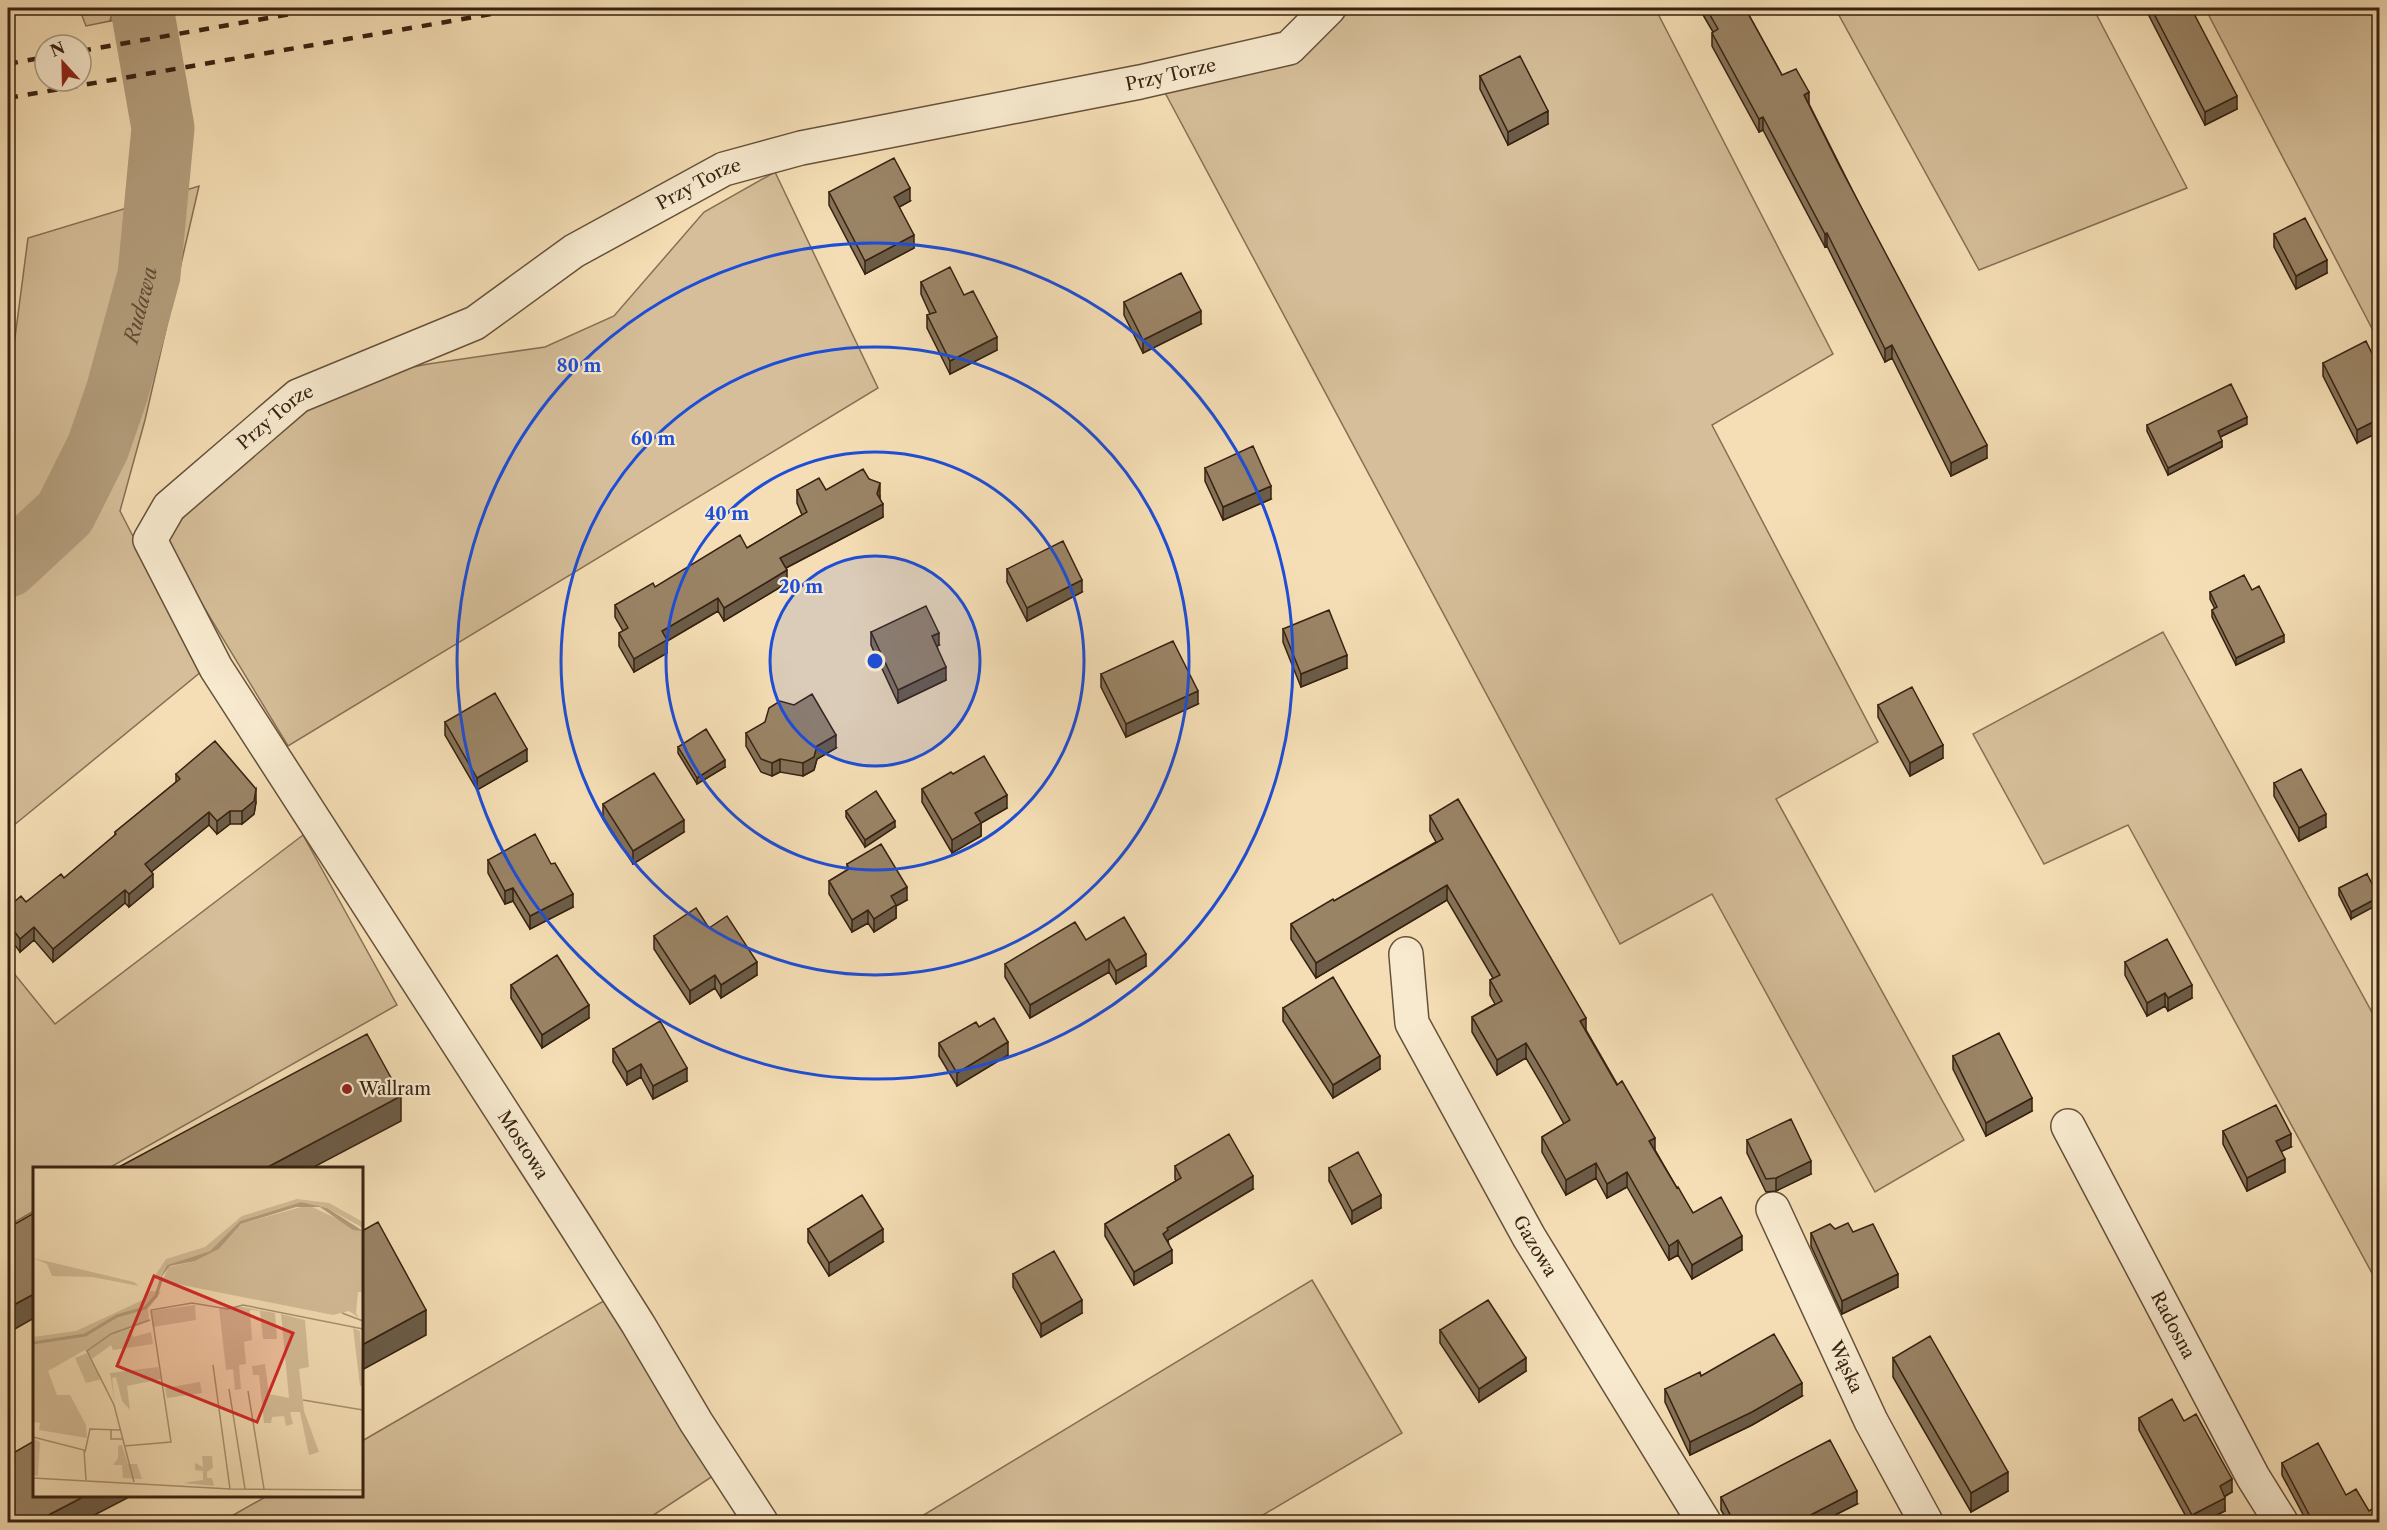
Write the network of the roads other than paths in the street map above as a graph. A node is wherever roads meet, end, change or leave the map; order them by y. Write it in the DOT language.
graph roads {
  1 [pos="1329,8"];
  2 [pos="150,540"];
  3 [pos="1406,954"];
  4 [pos="2068,1126"];
  5 [pos="1773,1209"];
  6 [pos="761,1522"];
  7 [pos="1704,1522"];
  8 [pos="1926,1522"];
  9 [pos="2281,1522"];
  1 -- 2 [label="street, Przy Torze"];
  2 -- 6 [label="street, Mostowa"];
  3 -- 7 [label="street, Gazowa"];
  4 -- 9 [label="street, Radosna"];
  5 -- 8 [label="street, Wąska"];
}
